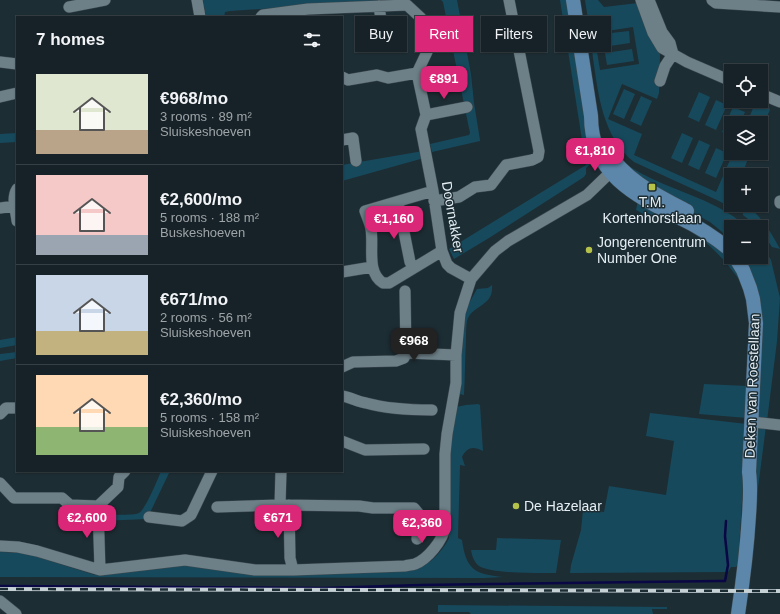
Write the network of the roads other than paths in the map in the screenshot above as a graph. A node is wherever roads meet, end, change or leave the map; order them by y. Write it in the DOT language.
graph roads {
  1 [pos="105,0"];
  2 [pos="197,0"];
  3 [pos="509,0"];
  4 [pos="573,0"];
  5 [pos="641,0"];
  6 [pos="649,0"];
  7 [pos="712,0"];
  8 [pos="379,6"];
  9 [pos="780,7"];
  10 [pos="69,8"];
  11 [pos="200,16"];
  12 [pos="263,16"];
  13 [pos="380,16"];
  14 [pos="673,54"];
  15 [pos="0,62"];
  16 [pos="16,64"];
  17 [pos="417,73"];
  18 [pos="343,78"];
  19 [pos="724,78"];
  20 [pos="660,81"];
  21 [pos="16,93"];
  22 [pos="0,97"];
  23 [pos="768,97"];
  24 [pos="780,102"];
  25 [pos="467,107"];
  26 [pos="426,115"];
  27 [pos="343,140"];
  28 [pos="356,161"];
  29 [pos="617,172"];
  30 [pos="16,191"];
  31 [pos="434,196"];
  32 [pos="398,202"];
  33 [pos="15,206"];
  34 [pos="0,208"];
  35 [pos="16,214"];
  36 [pos="724,241"];
  37 [pos="442,252"];
  38 [pos="739,264"];
  39 [pos="372,267"];
  40 [pos="414,267"];
  41 [pos="343,272"];
  42 [pos="471,279"];
  43 [pos="405,291"];
  44 [pos="406,353"];
  45 [pos="456,355"];
  46 [pos="343,367"];
  47 [pos="343,396"];
  48 [pos="16,408"];
  49 [pos="432,410"];
  50 [pos="0,414"];
  51 [pos="752,422"];
  52 [pos="780,426"];
  53 [pos="343,441"];
  54 [pos="424,449"];
  55 [pos="124,472"];
  56 [pos="212,472"];
  57 [pos="281,472"];
  58 [pos="749,472"];
  59 [pos="1,486"];
  60 [pos="285,505"];
  61 [pos="98,506"];
  62 [pos="217,507"];
  63 [pos="149,517"];
  64 [pos="417,539"];
  65 [pos="0,546"];
  66 [pos="100,570"];
  67 [pos="293,570"];
  68 [pos="0,601"];
  69 [pos="16,614"];
  70 [pos="729,614"];
  71 [pos="738,614"];
  1 -- 10 [label="street"];
  2 -- 11 [label="street"];
  3 -- 31 [label="street"];
  4 -- 29 [label="main road, Deken van Roestellaan"];
  5 -- 14 [label="street"];
  6 -- 14 [label="street"];
  7 -- 9 [label="street"];
  8 -- 12 [label="street"];
  8 -- 13 [label="street"];
  8 -- 17 [label="street"];
  14 -- 19 [label="street"];
  14 -- 20 [label="street"];
  15 -- 16 [label="street"];
  17 -- 18 [label="street"];
  17 -- 26 [label="street"];
  21 -- 22 [label="street"];
  23 -- 24 [label="street"];
  25 -- 26 [label="street"];
  26 -- 31 [label="street, Doornakker"];
  27 -- 28 [label="street"];
  29 -- 36 [label="main road, Deken van Roestellaan"];
  29 -- 42 [label="street"];
  30 -- 33 [label="street"];
  31 -- 32 [label="street"];
  31 -- 37 [label="street, Doornakker"];
  32 -- 39 [label="street"];
  32 -- 40 [label="street"];
  33 -- 34 [label="street"];
  33 -- 35 [label="street"];
  37 -- 40 [label="street"];
  37 -- 42 [label="street, Doornakker"];
  38 -- 51 [label="main road, Deken van Roestellaan"];
  39 -- 40 [label="street"];
  39 -- 41 [label="street"];
  42 -- 45 [label="street"];
  43 -- 44 [label="street"];
  44 -- 45 [label="street"];
  44 -- 46 [label="street"];
  45 -- 67 [label="street"];
  47 -- 49 [label="street"];
  48 -- 50 [label="street"];
  51 -- 52 [label="street"];
  51 -- 58 [label="main road, Deken van Roestellaan"];
  53 -- 54 [label="street"];
  55 -- 61 [label="street"];
  56 -- 63 [label="street"];
  57 -- 60 [label="street"];
  58 -- 70 [label="main road, Deken van Roestellaan"];
  58 -- 71 [label="main road, Deken van Roestellaan"];
  59 -- 61 [label="street"];
  60 -- 62 [label="street"];
  60 -- 64 [label="street"];
  60 -- 67 [label="street"];
  61 -- 66 [label="street"];
  65 -- 66 [label="street"];
  66 -- 67 [label="street"];
  68 -- 69 [label="street"];
}
